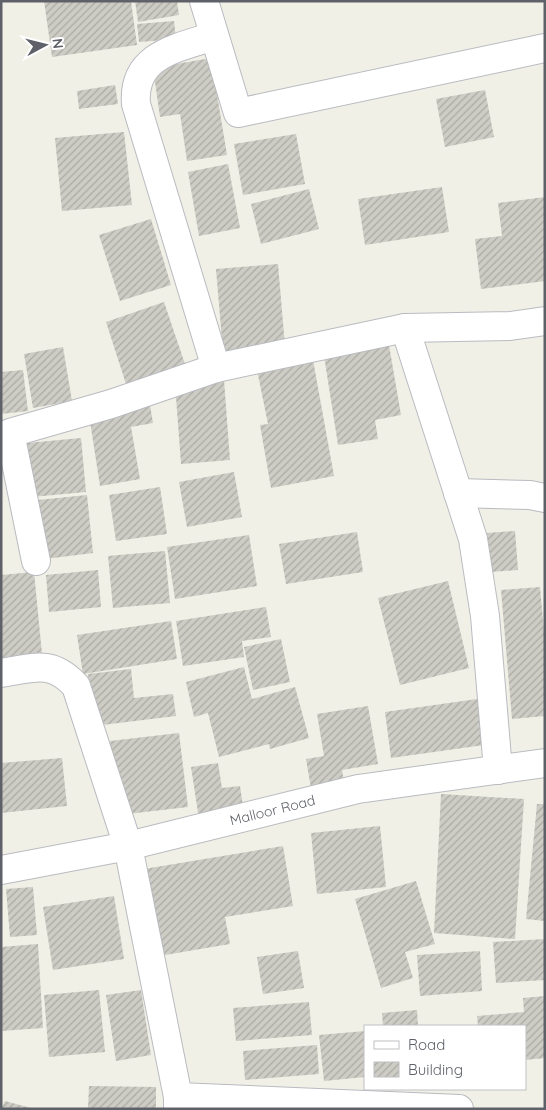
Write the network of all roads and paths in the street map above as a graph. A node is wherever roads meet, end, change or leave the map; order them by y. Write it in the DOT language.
graph roads {
  1 [pos="204,1"];
  2 [pos="214,36"];
  3 [pos="545,48"];
  4 [pos="545,321"];
  5 [pos="405,328"];
  6 [pos="216,368"];
  7 [pos="458,493"];
  8 [pos="545,498"];
  9 [pos="36,561"];
  10 [pos="1,673"];
  11 [pos="545,763"];
  12 [pos="498,770"];
  13 [pos="128,846"];
  14 [pos="1,870"];
  15 [pos="178,1103"];
  16 [pos="459,1109"];
  1 -- 2 [label="street"];
  2 -- 3 [label="street"];
  2 -- 6 [label="street"];
  4 -- 5 [label="street"];
  5 -- 6 [label="street"];
  5 -- 7 [label="street"];
  6 -- 9 [label="street"];
  7 -- 8 [label="street"];
  7 -- 12 [label="street"];
  10 -- 13 [label="street"];
  11 -- 12 [label="street, Malloor Road"];
  12 -- 13 [label="street, Malloor Road"];
  13 -- 14 [label="street, Malloor Road"];
  13 -- 15 [label="street"];
  15 -- 16 [label="street"];
}
